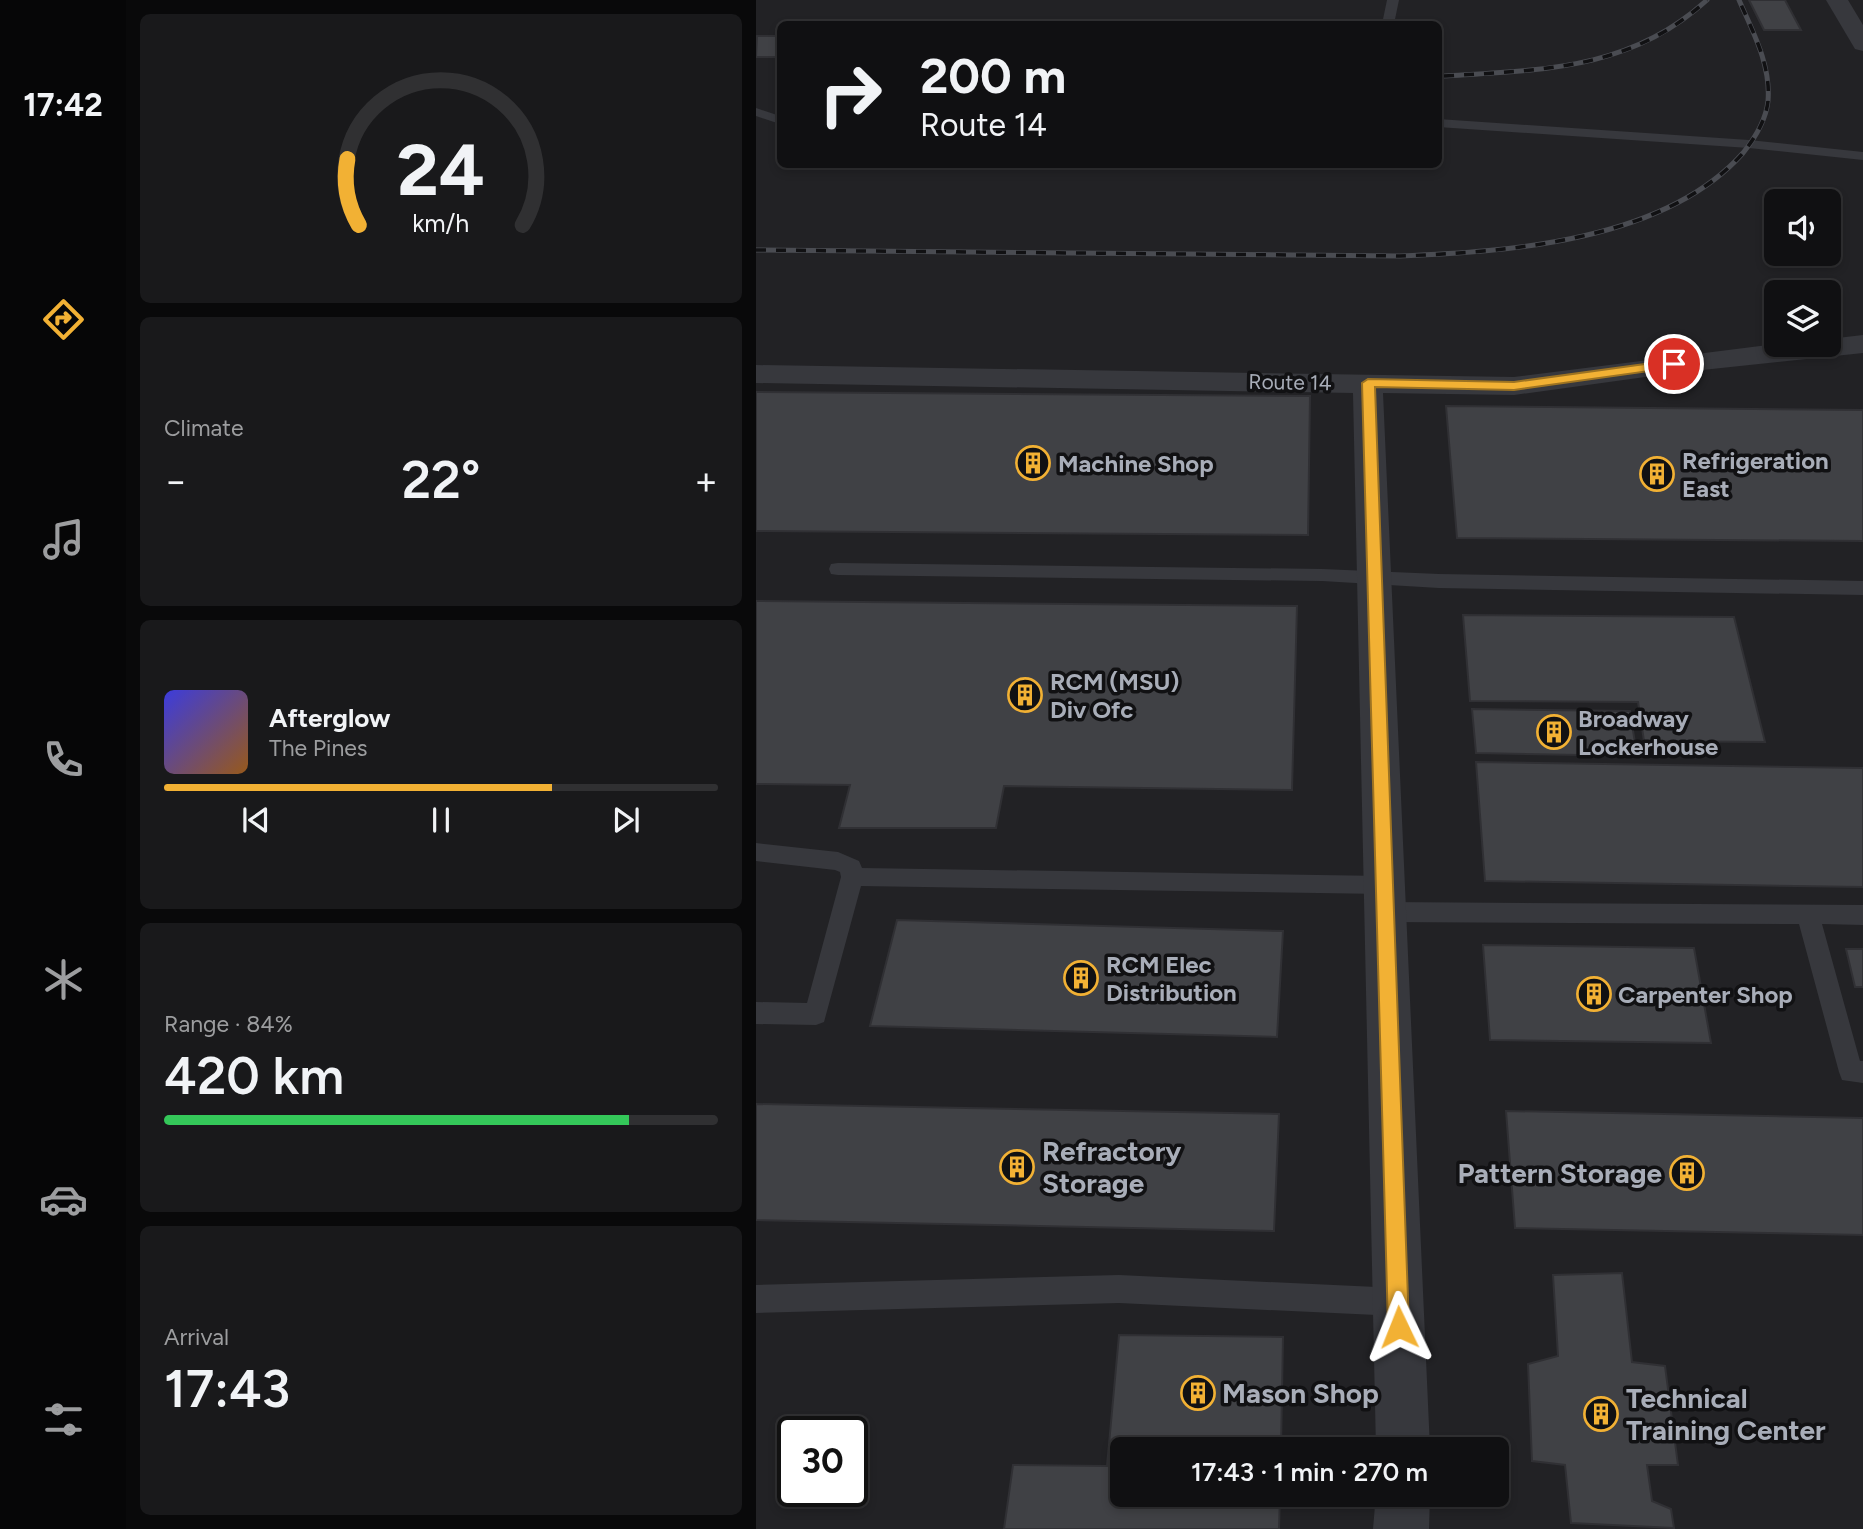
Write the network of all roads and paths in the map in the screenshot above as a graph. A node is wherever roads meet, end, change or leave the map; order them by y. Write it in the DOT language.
graph roads {
  1 [pos="1393,0"];
  2 [pos="1837,0"];
  3 [pos="1389,21"];
  4 [pos="1863,44"];
  5 [pos="756,112"];
  6 [pos="777,119"];
  7 [pos="1442,123"];
  8 [pos="1863,156"];
  9 [pos="1863,344"];
  10 [pos="756,374"];
  11 [pos="1368,383"];
  12 [pos="838,569"];
  13 [pos="1375,578"];
  14 [pos="1863,588"];
  15 [pos="756,852"];
  16 [pos="852,877"];
  17 [pos="1384,898"];
  18 [pos="1808,914"];
  19 [pos="1863,915"];
  20 [pos="756,1013"];
  21 [pos="1863,1072"];
  22 [pos="756,1299"];
  23 [pos="1398,1302"];
  24 [pos="1403,1437"];
  25 [pos="1403,1507"];
  26 [pos="1401,1529"];
  1 -- 3 [label="lane"];
  2 -- 4 [label="street"];
  5 -- 6 [label="lane"];
  7 -- 8 [label="lane"];
  9 -- 11 [label="street, Route 14"];
  10 -- 11 [label="street, Route 14"];
  11 -- 13 [label="street"];
  12 -- 13 [label="lane"];
  13 -- 14 [label="lane"];
  13 -- 17 [label="street"];
  15 -- 16 [label="lane"];
  16 -- 17 [label="lane"];
  16 -- 20 [label="lane"];
  17 -- 18 [label="lane"];
  17 -- 23 [label="street"];
  18 -- 19 [label="lane"];
  18 -- 21 [label="lane"];
  22 -- 23 [label="lane"];
  23 -- 24 [label="street"];
  25 -- 26 [label="street"];
}
